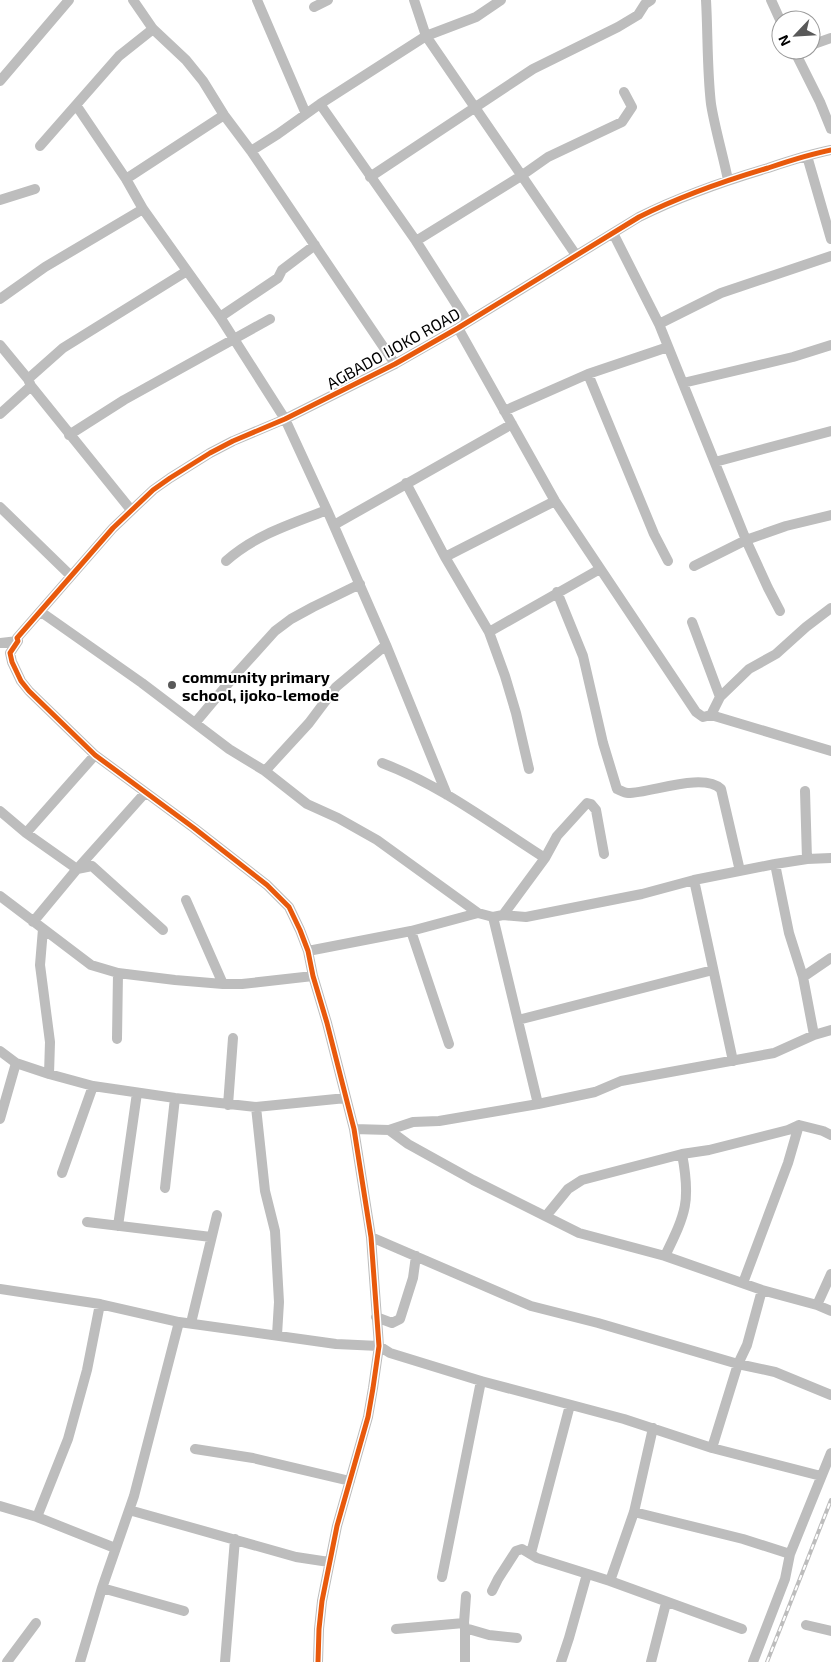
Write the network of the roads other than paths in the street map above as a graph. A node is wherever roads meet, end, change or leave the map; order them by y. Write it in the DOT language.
graph roads {
  1 [pos="69,0"];
  2 [pos="133,0"];
  3 [pos="257,0"];
  4 [pos="328,0"];
  5 [pos="414,0"];
  6 [pos="501,0"];
  7 [pos="651,0"];
  8 [pos="706,0"];
  9 [pos="314,7"];
  10 [pos="153,29"];
  11 [pos="426,36"];
  12 [pos="800,60"];
  13 [pos="0,81"];
  14 [pos="624,92"];
  15 [pos="320,104"];
  16 [pos="76,105"];
  17 [pos="475,107"];
  18 [pos="306,114"];
  19 [pos="224,115"];
  20 [pos="831,130"];
  21 [pos="40,146"];
  22 [pos="831,150"];
  23 [pos="251,151"];
  24 [pos="806,156"];
  25 [pos="521,176"];
  26 [pos="370,177"];
  27 [pos="126,178"];
  28 [pos="728,180"];
  29 [pos="35,189"];
  30 [pos="0,200"];
  31 [pos="143,209"];
  32 [pos="613,233"];
  33 [pos="831,239"];
  34 [pos="416,240"];
  35 [pos="315,245"];
  36 [pos="576,256"];
  37 [pos="831,256"];
  38 [pos="187,271"];
  39 [pos="0,299"];
  40 [pos="220,317"];
  41 [pos="270,319"];
  42 [pos="467,321"];
  43 [pos="658,324"];
  44 [pos="458,328"];
  45 [pos="234,338"];
  46 [pos="0,345"];
  47 [pos="831,345"];
  48 [pos="668,347"];
  49 [pos="395,364"];
  50 [pos="588,374"];
  51 [pos="30,382"];
  52 [pos="683,383"];
  53 [pos="504,411"];
  54 [pos="0,414"];
  55 [pos="285,419"];
  56 [pos="512,424"];
  57 [pos="831,431"];
  58 [pos="69,435"];
  59 [pos="715,462"];
  60 [pos="406,484"];
  61 [pos="555,501"];
  62 [pos="0,507"];
  63 [pos="131,510"];
  64 [pos="327,510"];
  65 [pos="831,515"];
  66 [pos="334,525"];
  67 [pos="746,540"];
  68 [pos="446,557"];
  69 [pos="226,561"];
  70 [pos="668,561"];
  71 [pos="694,566"];
  72 [pos="600,569"];
  73 [pos="72,576"];
  74 [pos="360,584"];
  75 [pos="557,592"];
  76 [pos="831,608"];
  77 [pos="780,611"];
  78 [pos="41,612"];
  79 [pos="692,622"];
  80 [pos="489,632"];
  81 [pos="18,641"];
  82 [pos="0,643"];
  83 [pos="386,645"];
  84 [pos="720,697"];
  85 [pos="711,715"];
  86 [pos="195,723"];
  87 [pos="830,749"];
  88 [pos="95,756"];
  89 [pos="382,763"];
  90 [pos="529,769"];
  91 [pos="265,771"];
  92 [pos="804,791"];
  93 [pos="145,794"];
  94 [pos="447,795"];
  95 [pos="0,811"];
  96 [pos="26,833"];
  97 [pos="604,854"];
  98 [pos="545,858"];
  99 [pos="831,858"];
  100 [pos="807,859"];
  101 [pos="775,864"];
  102 [pos="77,869"];
  103 [pos="740,871"];
  104 [pos="694,880"];
  105 [pos="0,896"];
  106 [pos="186,900"];
  107 [pos="478,913"];
  108 [pos="498,916"];
  109 [pos="33,922"];
  110 [pos="43,929"];
  111 [pos="163,930"];
  112 [pos="411,931"];
  113 [pos="308,951"];
  114 [pos="831,958"];
  115 [pos="712,970"];
  116 [pos="118,973"];
  117 [pos="313,976"];
  118 [pos="803,977"];
  119 [pos="223,984"];
  120 [pos="518,1020"];
  121 [pos="831,1030"];
  122 [pos="814,1035"];
  123 [pos="233,1038"];
  124 [pos="117,1039"];
  125 [pos="449,1044"];
  126 [pos="0,1051"];
  127 [pos="733,1061"];
  128 [pos="16,1063"];
  129 [pos="49,1074"];
  130 [pos="93,1086"];
  131 [pos="137,1092"];
  132 [pos="175,1098"];
  133 [pos="346,1098"];
  134 [pos="538,1104"];
  135 [pos="228,1105"];
  136 [pos="256,1106"];
  137 [pos="0,1119"];
  138 [pos="799,1125"];
  139 [pos="354,1129"];
  140 [pos="388,1130"];
  141 [pos="831,1135"];
  142 [pos="682,1154"];
  143 [pos="62,1173"];
  144 [pos="164,1188"];
  145 [pos="217,1215"];
  146 [pos="546,1216"];
  147 [pos="87,1222"];
  148 [pos="118,1226"];
  149 [pos="211,1237"];
  150 [pos="371,1237"];
  151 [pos="416,1256"];
  152 [pos="665,1256"];
  153 [pos="831,1274"];
  154 [pos="743,1283"];
  155 [pos="0,1289"];
  156 [pos="762,1290"];
  157 [pos="100,1304"];
  158 [pos="817,1305"];
  159 [pos="831,1311"];
  160 [pos="376,1317"];
  161 [pos="179,1322"];
  162 [pos="191,1323"];
  163 [pos="276,1335"];
  164 [pos="379,1346"];
  165 [pos="738,1364"];
  166 [pos="481,1381"];
  167 [pos="831,1395"];
  168 [pos="570,1405"];
  169 [pos="653,1428"];
  170 [pos="712,1448"];
  171 [pos="195,1449"];
  172 [pos="831,1453"];
  173 [pos="821,1476"];
  174 [pos="350,1481"];
  175 [pos="0,1506"];
  176 [pos="129,1510"];
  177 [pos="634,1512"];
  178 [pos="37,1517"];
  179 [pos="236,1538"];
  180 [pos="115,1548"];
  181 [pos="531,1553"];
  182 [pos="790,1554"];
  183 [pos="329,1562"];
  184 [pos="587,1574"];
  185 [pos="442,1577"];
  186 [pos="610,1581"];
  187 [pos="102,1588"];
  188 [pos="492,1591"];
  189 [pos="466,1596"];
  190 [pos="666,1603"];
  191 [pos="184,1611"];
  192 [pos="36,1623"];
  193 [pos="806,1625"];
  194 [pos="465,1626"];
  195 [pos="396,1629"];
  196 [pos="742,1629"];
  197 [pos="831,1630"];
  198 [pos="517,1638"];
  199 [pos="6,1662"];
  200 [pos="80,1662"];
  201 [pos="225,1662"];
  202 [pos="318,1662"];
  203 [pos="465,1662"];
  204 [pos="561,1662"];
  205 [pos="651,1662"];
  206 [pos="752,1662"];
  1 -- 13 [label="street"];
  2 -- 10 [label="street"];
  3 -- 18 [label="street"];
  4 -- 9 [label="street"];
  5 -- 11 [label="street"];
  6 -- 11 [label="street"];
  7 -- 17 [label="street"];
  8 -- 28 [label="street"];
  10 -- 16 [label="street"];
  10 -- 19 [label="street"];
  11 -- 15 [label="street"];
  11 -- 17 [label="street"];
  12 -- 20 [label="street"];
  14 -- 25 [label="street"];
  15 -- 18 [label="street"];
  15 -- 26 [label="street"];
  16 -- 21 [label="street"];
  16 -- 27 [label="street"];
  17 -- 25 [label="street"];
  17 -- 26 [label="street"];
  18 -- 23 [label="street"];
  19 -- 23 [label="street"];
  19 -- 27 [label="street"];
  22 -- 24 [label="street, AGBADO IJOKO ROAD"];
  23 -- 35 [label="street"];
  24 -- 28 [label="street, AGBADO IJOKO ROAD"];
  24 -- 33 [label="street"];
  25 -- 34 [label="street"];
  25 -- 36 [label="street"];
  26 -- 34 [label="street"];
  27 -- 31 [label="street"];
  28 -- 32 [label="street, AGBADO IJOKO ROAD"];
  29 -- 30 [label="street"];
  31 -- 38 [label="street"];
  31 -- 39 [label="street"];
  32 -- 36 [label="street, AGBADO IJOKO ROAD"];
  32 -- 43 [label="street"];
  34 -- 42 [label="street"];
  35 -- 40 [label="street"];
  35 -- 49 [label="street"];
  36 -- 42 [label="street, AGBADO IJOKO ROAD"];
  37 -- 43 [label="street"];
  38 -- 40 [label="street"];
  38 -- 51 [label="street"];
  40 -- 45 [label="street"];
  41 -- 45 [label="street"];
  42 -- 44 [label="street, AGBADO IJOKO ROAD"];
  43 -- 48 [label="street"];
  44 -- 49 [label="street, AGBADO IJOKO ROAD"];
  44 -- 53 [label="street"];
  45 -- 55 [label="street"];
  45 -- 58 [label="street"];
  46 -- 51 [label="street"];
  47 -- 52 [label="street"];
  48 -- 50 [label="street"];
  48 -- 52 [label="street"];
  49 -- 55 [label="street, AGBADO IJOKO ROAD"];
  50 -- 53 [label="street"];
  50 -- 70 [label="street"];
  51 -- 54 [label="street"];
  51 -- 58 [label="street"];
  52 -- 59 [label="street"];
  53 -- 56 [label="street"];
  55 -- 63 [label="street, AGBADO IJOKO ROAD"];
  55 -- 64 [label="street"];
  56 -- 60 [label="street"];
  56 -- 61 [label="street"];
  57 -- 59 [label="street"];
  58 -- 63 [label="street"];
  59 -- 67 [label="street"];
  60 -- 66 [label="street"];
  60 -- 68 [label="street"];
  61 -- 68 [label="street"];
  61 -- 72 [label="street"];
  62 -- 73 [label="street"];
  63 -- 73 [label="street, AGBADO IJOKO ROAD"];
  64 -- 66 [label="street"];
  64 -- 69 [label="street"];
  65 -- 67 [label="street"];
  66 -- 74 [label="street"];
  67 -- 71 [label="street"];
  67 -- 77 [label="street"];
  68 -- 80 [label="street"];
  72 -- 75 [label="street"];
  72 -- 85 [label="street"];
  73 -- 78 [label="street, AGBADO IJOKO ROAD"];
  74 -- 83 [label="street"];
  74 -- 86 [label="street"];
  75 -- 80 [label="street"];
  75 -- 103 [label="street"];
  76 -- 84 [label="street"];
  78 -- 81 [label="street, AGBADO IJOKO ROAD"];
  78 -- 86 [label="street"];
  79 -- 84 [label="street"];
  80 -- 90 [label="street"];
  81 -- 82 [label="street"];
  81 -- 88 [label="street"];
  83 -- 91 [label="street"];
  83 -- 94 [label="street"];
  84 -- 85 [label="street"];
  85 -- 87 [label="street"];
  86 -- 91 [label="street"];
  88 -- 93 [label="street"];
  88 -- 96 [label="street"];
  89 -- 94 [label="street"];
  91 -- 107 [label="street"];
  92 -- 100 [label="street"];
  93 -- 102 [label="street"];
  93 -- 113 [label="street"];
  94 -- 98 [label="street"];
  95 -- 96 [label="street"];
  96 -- 102 [label="street"];
  97 -- 98 [label="street"];
  98 -- 108 [label="street"];
  99 -- 100 [label="street"];
  100 -- 101 [label="street"];
  101 -- 103 [label="street"];
  101 -- 118 [label="street"];
  102 -- 109 [label="street"];
  102 -- 111 [label="street"];
  103 -- 104 [label="street"];
  104 -- 108 [label="street"];
  104 -- 115 [label="street"];
  105 -- 109 [label="street"];
  106 -- 119 [label="street"];
  107 -- 108 [label="street"];
  107 -- 112 [label="street"];
  108 -- 120 [label="street"];
  109 -- 110 [label="street"];
  110 -- 116 [label="street"];
  110 -- 129 [label="street"];
  112 -- 113 [label="street"];
  112 -- 125 [label="street"];
  113 -- 117 [label="street"];
  114 -- 118 [label="street"];
  115 -- 120 [label="street"];
  115 -- 127 [label="street"];
  116 -- 119 [label="street"];
  116 -- 124 [label="street"];
  117 -- 119 [label="street"];
  117 -- 133 [label="street"];
  118 -- 122 [label="street"];
  120 -- 134 [label="street"];
  121 -- 122 [label="street"];
  122 -- 127 [label="street"];
  123 -- 135 [label="street"];
  126 -- 128 [label="street"];
  127 -- 134 [label="street"];
  128 -- 129 [label="street"];
  128 -- 137 [label="street"];
  129 -- 130 [label="street"];
  130 -- 131 [label="street"];
  130 -- 143 [label="street"];
  131 -- 132 [label="street"];
  131 -- 148 [label="street"];
  132 -- 135 [label="street"];
  132 -- 144 [label="street"];
  133 -- 136 [label="street"];
  133 -- 139 [label="street"];
  134 -- 140 [label="street"];
  135 -- 136 [label="street"];
  136 -- 163 [label="street"];
  138 -- 141 [label="street"];
  138 -- 142 [label="street"];
  138 -- 154 [label="street"];
  139 -- 140 [label="street"];
  139 -- 150 [label="street"];
  140 -- 146 [label="street"];
  142 -- 146 [label="street"];
  142 -- 152 [label="street"];
  145 -- 149 [label="street"];
  146 -- 152 [label="street"];
  147 -- 148 [label="street"];
  148 -- 149 [label="street"];
  149 -- 162 [label="street"];
  150 -- 151 [label="street"];
  150 -- 160 [label="street"];
  151 -- 160 [label="street"];
  151 -- 165 [label="street"];
  152 -- 154 [label="street"];
  153 -- 158 [label="street"];
  154 -- 156 [label="street"];
  155 -- 157 [label="street"];
  156 -- 158 [label="street"];
  156 -- 165 [label="street"];
  157 -- 161 [label="street"];
  157 -- 178 [label="street"];
  158 -- 159 [label="street"];
  160 -- 164 [label="street"];
  161 -- 162 [label="street"];
  161 -- 176 [label="street"];
  162 -- 163 [label="street"];
  163 -- 164 [label="street"];
  164 -- 166 [label="street"];
  164 -- 174 [label="street"];
  165 -- 167 [label="street"];
  165 -- 170 [label="street"];
  166 -- 168 [label="street"];
  166 -- 185 [label="street"];
  168 -- 169 [label="street"];
  168 -- 181 [label="street"];
  169 -- 170 [label="street"];
  169 -- 177 [label="street"];
  170 -- 173 [label="street"];
  171 -- 174 [label="street"];
  172 -- 173 [label="street"];
  173 -- 182 [label="street"];
  174 -- 183 [label="street"];
  175 -- 178 [label="street"];
  176 -- 179 [label="street"];
  176 -- 180 [label="street"];
  177 -- 182 [label="street"];
  177 -- 186 [label="street"];
  178 -- 180 [label="street"];
  179 -- 183 [label="street"];
  179 -- 201 [label="street"];
  180 -- 187 [label="street"];
  181 -- 184 [label="street"];
  181 -- 188 [label="street"];
  182 -- 206 [label="street"];
  183 -- 202 [label="street"];
  184 -- 186 [label="street"];
  184 -- 204 [label="street"];
  186 -- 190 [label="street"];
  187 -- 191 [label="street"];
  187 -- 200 [label="street"];
  189 -- 194 [label="street"];
  190 -- 196 [label="street"];
  190 -- 205 [label="street"];
  192 -- 199 [label="street"];
  193 -- 197 [label="street"];
  194 -- 195 [label="street"];
  194 -- 198 [label="street"];
  194 -- 203 [label="street"];
}
